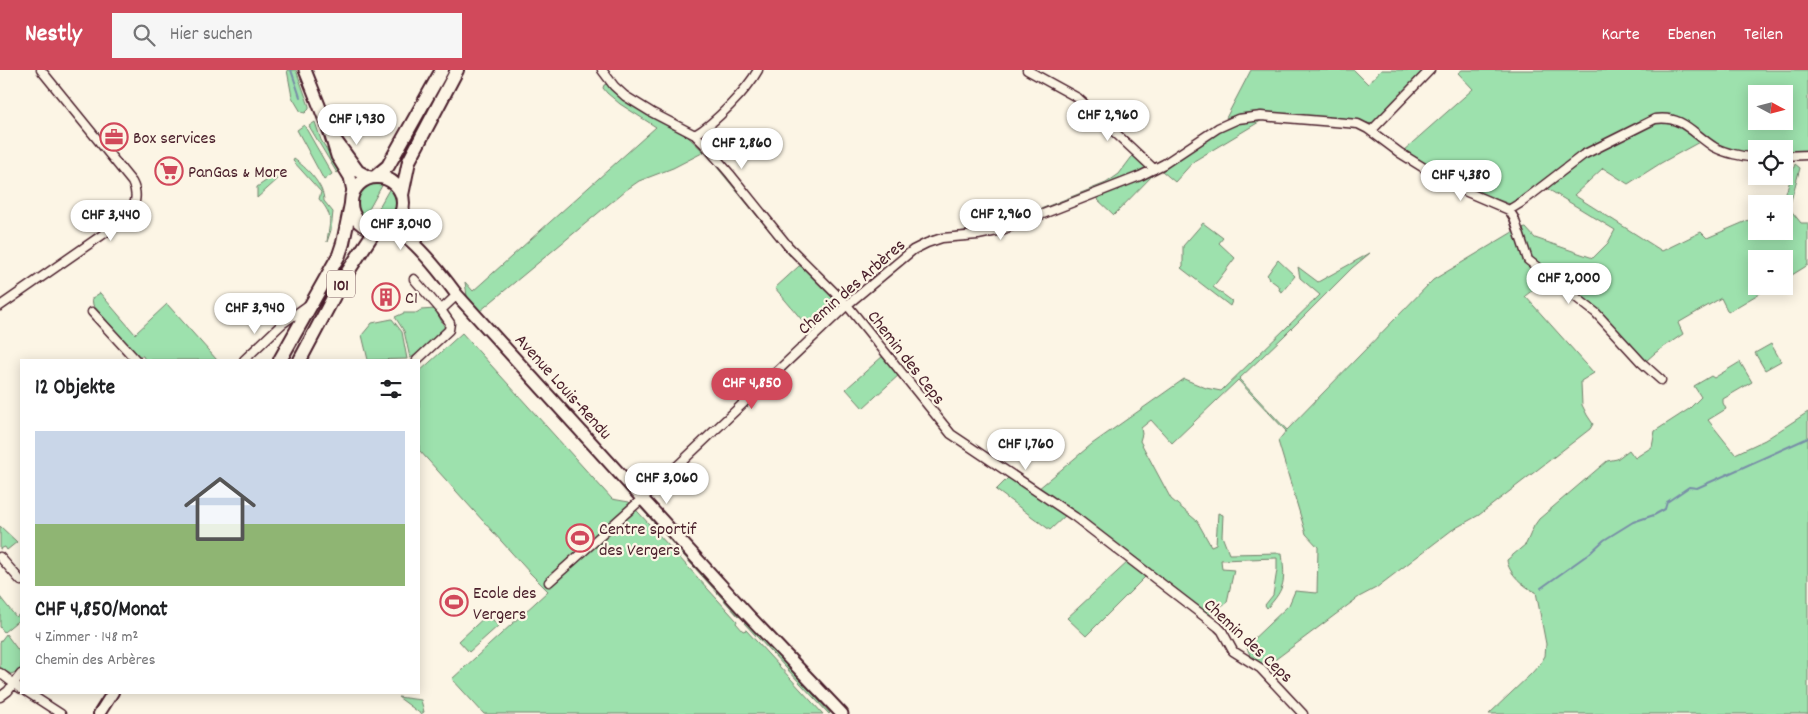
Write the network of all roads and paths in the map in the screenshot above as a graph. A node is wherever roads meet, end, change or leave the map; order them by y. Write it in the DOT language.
graph roads {
  1 [pos="42,70"];
  2 [pos="305,70"];
  3 [pos="442,70"];
  4 [pos="457,70"];
  5 [pos="602,70"];
  6 [pos="758,70"];
  7 [pos="1027,70"];
  8 [pos="1430,70"];
  9 [pos="1371,131"];
  10 [pos="330,133"];
  11 [pos="695,135"];
  12 [pos="1808,155"];
  13 [pos="1748,156"];
  14 [pos="1793,156"];
  15 [pos="1154,170"];
  16 [pos="373,177"];
  17 [pos="353,191"];
  18 [pos="402,195"];
  19 [pos="350,204"];
  20 [pos="1510,210"];
  21 [pos="401,212"];
  22 [pos="382,228"];
  23 [pos="425,256"];
  24 [pos="414,279"];
  25 [pos="458,295"];
  26 [pos="316,297"];
  27 [pos="847,305"];
  28 [pos="0,306"];
  29 [pos="441,310"];
  30 [pos="92,312"];
  31 [pos="301,325"];
  32 [pos="314,332"];
  33 [pos="135,359"];
  34 [pos="245,359"];
  35 [pos="281,359"];
  36 [pos="287,359"];
  37 [pos="295,359"];
  38 [pos="300,359"];
  39 [pos="418,359"];
  40 [pos="1661,380"];
  41 [pos="643,498"];
  42 [pos="0,557"];
  43 [pos="20,581"];
  44 [pos="549,582"];
  45 [pos="0,673"];
  46 [pos="20,675"];
  47 [pos="13,684"];
  48 [pos="20,688"];
  49 [pos="31,694"];
  50 [pos="105,694"];
  51 [pos="112,694"];
  52 [pos="0,697"];
  53 [pos="61,714"];
  54 [pos="94,714"];
  55 [pos="99,714"];
  56 [pos="842,714"];
  57 [pos="1303,714"];
  1 -- 28 [label="street"];
  2 -- 10 [label="main road"];
  3 -- 16 [label="main road"];
  4 -- 18 [label="main road"];
  5 -- 11 [label="street, Chemin des Ceps"];
  6 -- 11 [label="street"];
  7 -- 15 [label="street"];
  8 -- 9 [label="street"];
  9 -- 15 [label="street, Chemin des Arbères"];
  9 -- 20 [label="street, Chemin des Arbères"];
  10 -- 16 [label="main road"];
  10 -- 17 [label="main road"];
  11 -- 27 [label="street, Chemin des Ceps"];
  12 -- 14 [label="street"];
  13 -- 20 [label="street"];
  15 -- 27 [label="street, Chemin des Arbères"];
  16 -- 17 [label="main road"];
  16 -- 18 [label="main road"];
  17 -- 19 [label="main road, 101"];
  18 -- 21 [label="main road"];
  19 -- 22 [label="main road"];
  19 -- 26 [label="main road, 101"];
  20 -- 40 [label="street"];
  21 -- 22 [label="main road, 101"];
  21 -- 23 [label="main road, Avenue Louis-Rendu"];
  22 -- 23 [label="main road, Avenue Louis-Rendu"];
  22 -- 32 [label="main road, 101"];
  23 -- 25 [label="main road, Avenue Louis-Rendu"];
  24 -- 29 [label="street"];
  25 -- 29 [label="street"];
  25 -- 41 [label="main road, Avenue Louis-Rendu"];
  26 -- 31 [label="main road, 101"];
  26 -- 34 [label="street"];
  27 -- 41 [label="street, Chemin des Arbères"];
  27 -- 57 [label="street, Chemin des Ceps"];
  29 -- 39 [label="street"];
  30 -- 33 [label="street"];
  31 -- 35 [label="main road, 101"];
  31 -- 36 [label="street"];
  32 -- 37 [label="street"];
  32 -- 38 [label="main road, 101"];
  41 -- 44 [label="street, Chemin des Arbères"];
  41 -- 56 [label="main road, Avenue Louis-Rendu"];
  42 -- 43 [label="street"];
  45 -- 47 [label="street"];
  46 -- 47 [label="street"];
  47 -- 48 [label="street"];
  47 -- 52 [label="street"];
  49 -- 53 [label="street"];
  50 -- 54 [label="street"];
  51 -- 55 [label="street"];
}
